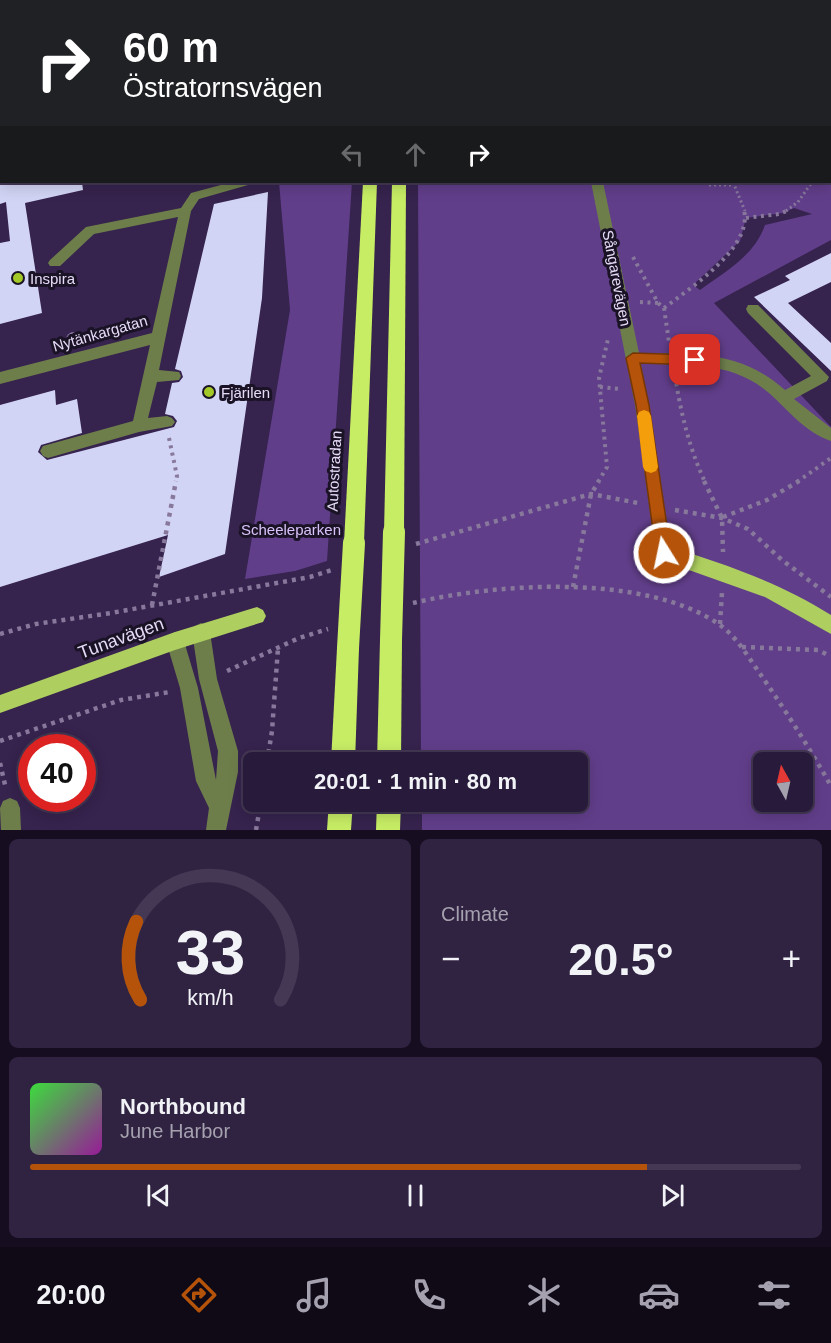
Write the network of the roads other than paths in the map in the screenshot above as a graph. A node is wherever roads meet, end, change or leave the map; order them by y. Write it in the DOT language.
graph roads {
  1 [pos="241,183"];
  2 [pos="370,183"];
  3 [pos="399,183"];
  4 [pos="597,183"];
  5 [pos="239,199"];
  6 [pos="185,211"];
  7 [pos="55,263"];
  8 [pos="753,309"];
  9 [pos="158,336"];
  10 [pos="633,358"];
  11 [pos="151,376"];
  12 [pos="174,376"];
  13 [pos="0,378"];
  14 [pos="783,398"];
  15 [pos="167,422"];
  16 [pos="139,426"];
  17 [pos="831,435"];
  18 [pos="48,451"];
  19 [pos="664,553"];
  20 [pos="257,615"];
  21 [pos="831,625"];
  22 [pos="201,633"];
  23 [pos="175,641"];
  24 [pos="0,704"];
  25 [pos="343,752"];
  26 [pos="389,752"];
  27 [pos="219,807"];
  28 [pos="10,808"];
  29 [pos="340,812"];
  30 [pos="389,812"];
  31 [pos="11,830"];
  32 [pos="216,830"];
  33 [pos="339,830"];
  34 [pos="388,830"];
  1 -- 5 [label="street"];
  1 -- 6 [label="street"];
  2 -- 25 [label="highway, Autostradan, bridge"];
  3 -- 26 [label="highway, bridge"];
  4 -- 10 [label="street, Sångarevägen"];
  6 -- 7 [label="street"];
  6 -- 9 [label="street, Nytänkargatan"];
  8 -- 14 [label="street"];
  9 -- 11 [label="street"];
  9 -- 13 [label="street, Nytänkargatan"];
  10 -- 14 [label="street"];
  10 -- 19 [label="street, Sångarevägen"];
  11 -- 12 [label="street"];
  11 -- 16 [label="street"];
  14 -- 17 [label="street"];
  15 -- 16 [label="street"];
  16 -- 18 [label="street"];
  19 -- 21 [label="main road"];
  20 -- 22 [label="main road, Tunavägen"];
  22 -- 23 [label="main road, Tunavägen"];
  22 -- 27 [label="street"];
  23 -- 24 [label="main road, Tunavägen"];
  23 -- 27 [label="street"];
  27 -- 32 [label="street"];
  28 -- 31 [label="street"];
  29 -- 33 [label="highway"];
  30 -- 34 [label="highway"];
}
